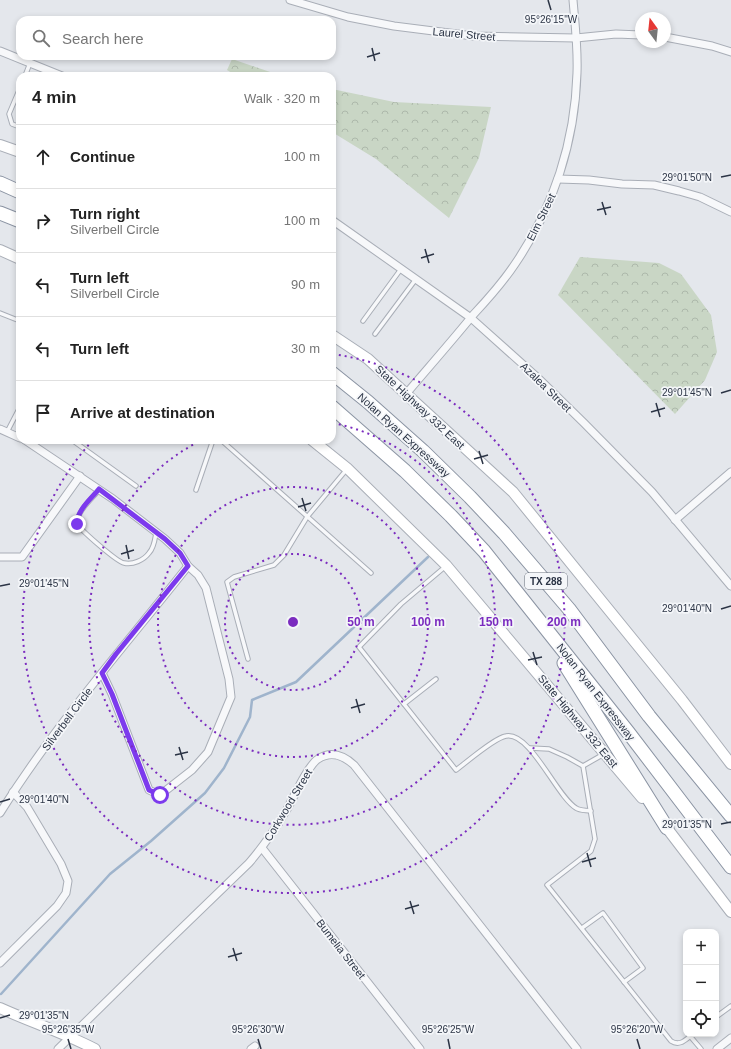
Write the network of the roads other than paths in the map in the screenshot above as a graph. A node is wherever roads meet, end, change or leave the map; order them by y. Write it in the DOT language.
graph roads {
  1 [pos="290,0"];
  2 [pos="573,0"];
  3 [pos="635,35"];
  4 [pos="576,38"];
  5 [pos="671,38"];
  6 [pos="0,51"];
  7 [pos="731,52"];
  8 [pos="16,57"];
  9 [pos="22,60"];
  10 [pos="30,63"];
  11 [pos="26,72"];
  12 [pos="46,72"];
  13 [pos="16,98"];
  14 [pos="16,126"];
  15 [pos="0,145"];
  16 [pos="16,151"];
  17 [pos="558,179"];
  18 [pos="0,183"];
  19 [pos="16,190"];
  20 [pos="731,212"];
  21 [pos="0,213"];
  22 [pos="16,219"];
  23 [pos="336,223"];
  24 [pos="0,250"];
  25 [pos="16,257"];
  26 [pos="402,268"];
  27 [pos="417,279"];
  28 [pos="0,313"];
  29 [pos="471,318"];
  30 [pos="16,319"];
  31 [pos="364,321"];
  32 [pos="374,334"];
  33 [pos="336,338"];
  34 [pos="336,375"];
  35 [pos="406,394"];
  36 [pos="336,411"];
  37 [pos="16,412"];
  38 [pos="3,430"];
  39 [pos="16,436"];
  40 [pos="31,444"];
  41 [pos="78,444"];
  42 [pos="212,444"];
  43 [pos="225,444"];
  44 [pos="317,444"];
  45 [pos="348,468"];
  46 [pos="731,472"];
  47 [pos="80,476"];
  48 [pos="136,486"];
  49 [pos="99,489"];
  50 [pos="196,490"];
  51 [pos="307,517"];
  52 [pos="675,520"];
  53 [pos="156,532"];
  54 [pos="0,557"];
  55 [pos="188,566"];
  56 [pos="446,566"];
  57 [pos="371,573"];
  58 [pos="731,586"];
  59 [pos="528,605"];
  60 [pos="248,659"];
  61 [pos="102,673"];
  62 [pos="436,678"];
  63 [pos="404,704"];
  64 [pos="530,748"];
  65 [pos="606,753"];
  66 [pos="731,764"];
  67 [pos="582,766"];
  68 [pos="13,792"];
  69 [pos="591,811"];
  70 [pos="0,813"];
  71 [pos="731,816"];
  72 [pos="667,828"];
  73 [pos="262,848"];
  74 [pos="731,867"];
  75 [pos="731,912"];
  76 [pos="582,928"];
  77 [pos="0,963"];
  78 [pos="624,982"];
  79 [pos="731,1006"];
  80 [pos="0,1008"];
  81 [pos="719,1015"];
  82 [pos="71,1036"];
  83 [pos="689,1037"];
  84 [pos="692,1037"];
  85 [pos="731,1038"];
  86 [pos="58,1049"];
  87 [pos="95,1049"];
  88 [pos="420,1049"];
  89 [pos="577,1049"];
  90 [pos="701,1049"];
  91 [pos="717,1049"];
  1 -- 4 [label="street, Laurel Street"];
  2 -- 4 [label="street, Elm Street"];
  3 -- 4 [label="street, Laurel Street"];
  4 -- 17 [label="street, Elm Street"];
  5 -- 7 [label="street"];
  6 -- 8 [label="street"];
  9 -- 10 [label="street"];
  10 -- 11 [label="lane"];
  10 -- 12 [label="street"];
  13 -- 14 [label="lane"];
  15 -- 16 [label="main road"];
  17 -- 20 [label="street"];
  17 -- 29 [label="street, Elm Street"];
  18 -- 19 [label="highway"];
  21 -- 22 [label="highway"];
  23 -- 26 [label="street, Azalea Street"];
  24 -- 25 [label="main road"];
  26 -- 27 [label="street, Azalea Street"];
  26 -- 31 [label="lane"];
  27 -- 29 [label="street, Azalea Street"];
  27 -- 32 [label="lane"];
  28 -- 30 [label="lane"];
  29 -- 35 [label="street, Elm Street"];
  29 -- 52 [label="street, Azalea Street"];
  33 -- 35 [label="main road, State Highway 332 East"];
  34 -- 71 [label="highway, Nolan Ryan Expressway / TX 288"];
  35 -- 66 [label="main road, State Highway 332 East"];
  36 -- 59 [label="highway, Nolan Ryan Expressway / TX 288"];
  37 -- 38 [label="lane"];
  38 -- 39 [label="street"];
  40 -- 47 [label="street"];
  41 -- 48 [label="lane"];
  42 -- 50 [label="lane"];
  43 -- 51 [label="lane"];
  44 -- 45 [label="main road, State Highway 332 East"];
  45 -- 51 [label="lane"];
  45 -- 56 [label="main road, State Highway 332 East"];
  46 -- 52 [label="street"];
  47 -- 49 [label="street"];
  47 -- 54 [label="street"];
  49 -- 53 [label="street"];
  49 -- 53 [label="lane"];
  51 -- 57 [label="lane"];
  51 -- 60 [label="lane"];
  52 -- 58 [label="street, Azalea Street"];
  53 -- 55 [label="street"];
  55 -- 61 [label="street, Silverbell Circle"];
  55 -- 61 [label="street"];
  56 -- 63 [label="lane"];
  56 -- 65 [label="main road, State Highway 332 East"];
  59 -- 72 [label="highway"];
  59 -- 74 [label="highway, Nolan Ryan Expressway / TX 288"];
  61 -- 68 [label="street, Silverbell Circle"];
  62 -- 63 [label="lane"];
  63 -- 64 [label="lane"];
  64 -- 67 [label="lane"];
  64 -- 69 [label="lane"];
  65 -- 67 [label="lane"];
  65 -- 72 [label="main road, State Highway 332 East"];
  67 -- 69 [label="lane"];
  68 -- 70 [label="street, Silverbell Circle"];
  68 -- 77 [label="street"];
  69 -- 76 [label="lane"];
  72 -- 75 [label="main road, State Highway 332 East"];
  73 -- 82 [label="street, Corkwood Street"];
  73 -- 88 [label="street, Bumelia Street"];
  73 -- 89 [label="street, Corkwood Street"];
  76 -- 78 [label="lane"];
  76 -- 78 [label="lane"];
  78 -- 83 [label="lane"];
  79 -- 81 [label="lane"];
  80 -- 82 [label="main road"];
  82 -- 86 [label="street, Corkwood Street"];
  82 -- 87 [label="main road"];
  84 -- 90 [label="lane"];
  85 -- 91 [label="street"];
}
